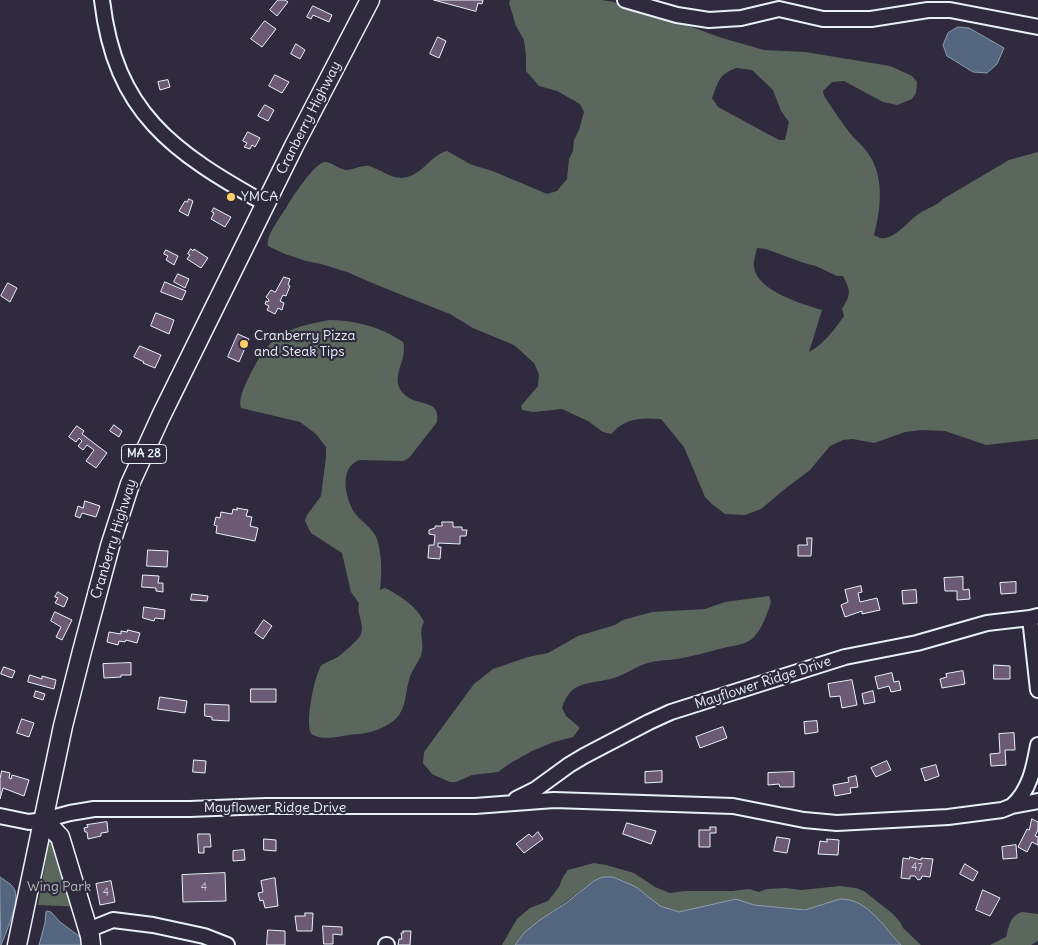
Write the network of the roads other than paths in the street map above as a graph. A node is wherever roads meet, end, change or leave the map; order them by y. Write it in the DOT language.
graph roads {
  1 [pos="102,0"];
  2 [pos="370,0"];
  3 [pos="625,0"];
  4 [pos="1038,27"];
  5 [pos="266,204"];
  6 [pos="1034,617"];
  7 [pos="1038,690"];
  8 [pos="1038,745"];
  9 [pos="1038,801"];
  10 [pos="508,802"];
  11 [pos="1012,806"];
  12 [pos="0,816"];
  13 [pos="44,820"];
  14 [pos="89,937"];
  15 [pos="17,945"];
  16 [pos="227,945"];
  1 -- 5 [label="street"];
  2 -- 5 [label="main road, Cranberry Highway / MA 28"];
  3 -- 4 [label="street"];
  5 -- 13 [label="main road, Cranberry Highway / MA 28"];
  6 -- 7 [label="street"];
  6 -- 10 [label="street, Mayflower Ridge Drive"];
  8 -- 11 [label="street"];
  9 -- 11 [label="street, Mayflower Ridge Drive"];
  10 -- 11 [label="street, Mayflower Ridge Drive"];
  10 -- 13 [label="street, Mayflower Ridge Drive"];
  12 -- 13 [label="street, Mayflower Ridge Drive"];
  13 -- 14 [label="main road"];
  13 -- 15 [label="main road, Cranberry Highway / MA 28"];
  14 -- 16 [label="street"];
}
